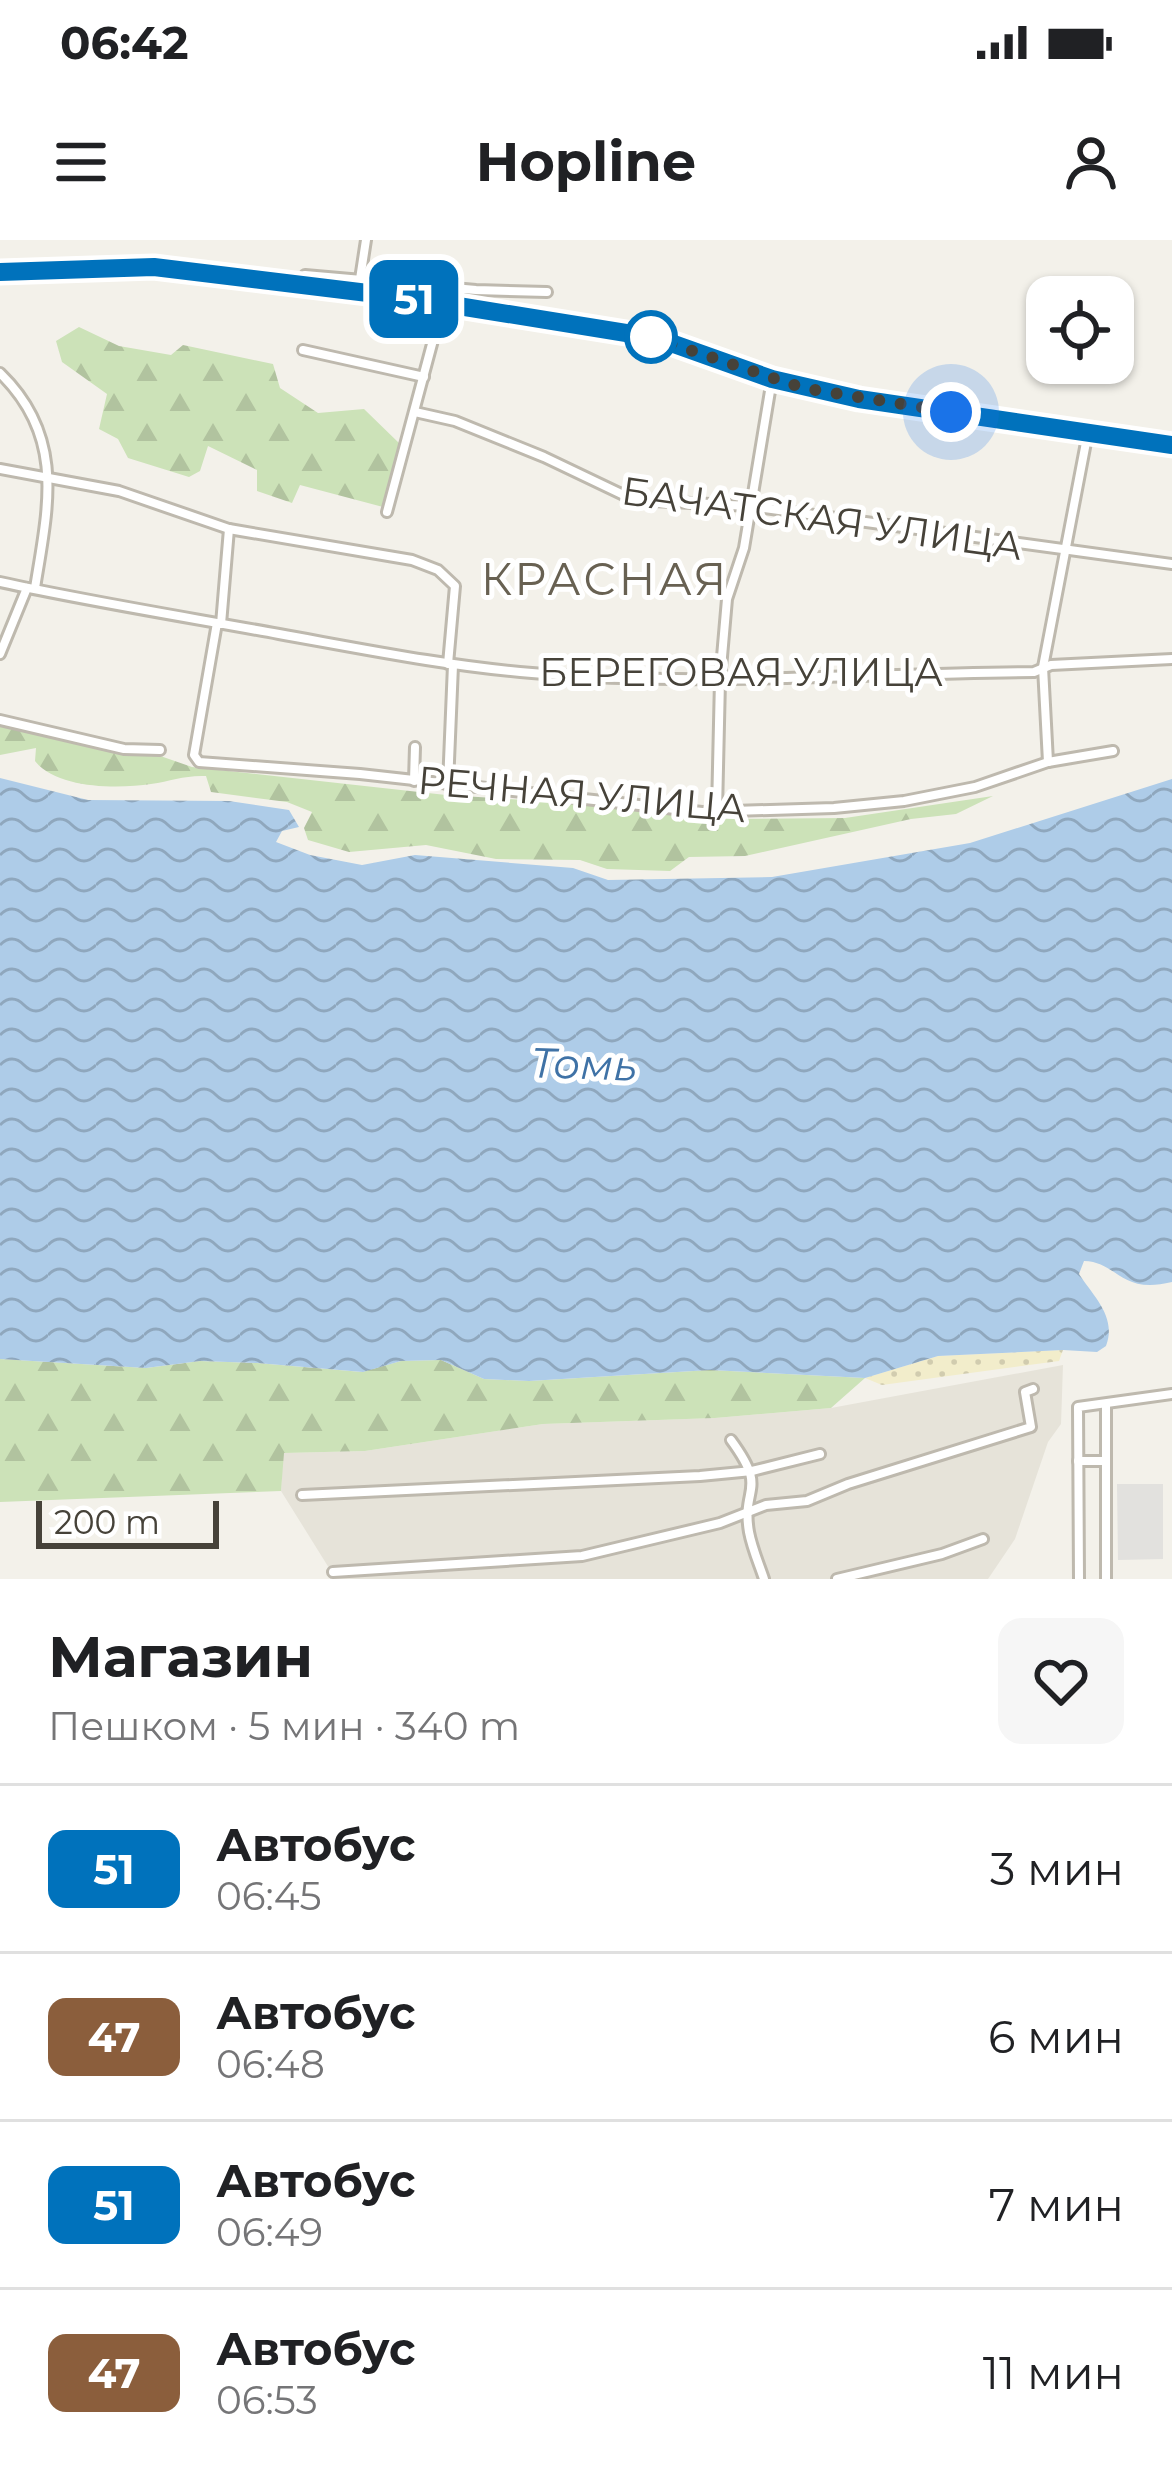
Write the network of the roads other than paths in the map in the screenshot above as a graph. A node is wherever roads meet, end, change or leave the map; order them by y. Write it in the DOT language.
graph roads {
  1 [pos="366,240"];
  2 [pos="0,272"];
  3 [pos="304,275"];
  4 [pos="360,280"];
  5 [pos="476,290"];
  6 [pos="358,292"];
  7 [pos="547,292"];
  8 [pos="442,303"];
  9 [pos="474,308"];
  10 [pos="304,350"];
  11 [pos="0,373"];
  12 [pos="424,377"];
  13 [pos="772,379"];
  14 [pos="415,412"];
  15 [pos="1088,432"];
  16 [pos="1172,445"];
  17 [pos="0,469"];
  18 [pos="50,477"];
  19 [pos="749,506"];
  20 [pos="387,512"];
  21 [pos="229,529"];
  22 [pos="1068,552"];
  23 [pos="1172,564"];
  24 [pos="0,582"];
  25 [pos="31,588"];
  26 [pos="219,624"];
  27 [pos="0,654"];
  28 [pos="1172,658"];
  29 [pos="451,665"];
  30 [pos="1043,667"];
  31 [pos="720,680"];
  32 [pos="0,720"];
  33 [pos="415,747"];
  34 [pos="160,750"];
  35 [pos="1113,751"];
  36 [pos="1048,762"];
  37 [pos="414,781"];
  38 [pos="448,785"];
  39 [pos="717,811"];
  40 [pos="1033,1389"];
  41 [pos="1172,1394"];
  42 [pos="1106,1404"];
  43 [pos="731,1440"];
  44 [pos="820,1454"];
  45 [pos="1078,1461"];
  46 [pos="1106,1461"];
  47 [pos="752,1471"];
  48 [pos="302,1495"];
  49 [pos="750,1511"];
  50 [pos="983,1539"];
  51 [pos="333,1572"];
  52 [pos="764,1579"];
  53 [pos="837,1579"];
  54 [pos="1078,1579"];
  55 [pos="1106,1579"];
  1 -- 4 [label="street"];
  2 -- 6 [label="street"];
  3 -- 4 [label="street"];
  4 -- 5 [label="street"];
  4 -- 6 [label="street"];
  5 -- 7 [label="street"];
  5 -- 9 [label="street"];
  6 -- 8 [label="street"];
  8 -- 9 [label="street"];
  8 -- 12 [label="street"];
  9 -- 13 [label="street"];
  10 -- 12 [label="street"];
  11 -- 18 [label="street"];
  12 -- 14 [label="street"];
  13 -- 15 [label="street"];
  13 -- 19 [label="street"];
  14 -- 19 [label="street, БАЧАТСКАЯ УЛИЦА"];
  14 -- 20 [label="street"];
  15 -- 16 [label="street"];
  15 -- 22 [label="street"];
  17 -- 18 [label="street"];
  18 -- 21 [label="street"];
  18 -- 25 [label="street"];
  19 -- 22 [label="street, БАЧАТСКАЯ УЛИЦА"];
  19 -- 31 [label="street"];
  21 -- 26 [label="street"];
  21 -- 29 [label="street"];
  22 -- 23 [label="street, БАЧАТСКАЯ УЛИЦА"];
  22 -- 30 [label="street"];
  24 -- 25 [label="street, БЕРЕГОВАЯ УЛИЦА"];
  25 -- 26 [label="street, БЕРЕГОВАЯ УЛИЦА"];
  25 -- 27 [label="street"];
  26 -- 29 [label="street, БЕРЕГОВАЯ УЛИЦА"];
  26 -- 37 [label="street, РЕЧНАЯ УЛИЦА"];
  28 -- 30 [label="street, БЕРЕГОВАЯ УЛИЦА"];
  29 -- 31 [label="street, БЕРЕГОВАЯ УЛИЦА"];
  29 -- 38 [label="street"];
  30 -- 31 [label="street, БЕРЕГОВАЯ УЛИЦА"];
  30 -- 36 [label="street"];
  31 -- 39 [label="street"];
  32 -- 34 [label="street"];
  33 -- 37 [label="street"];
  35 -- 36 [label="street, РЕЧНАЯ УЛИЦА"];
  36 -- 39 [label="street, РЕЧНАЯ УЛИЦА"];
  37 -- 38 [label="street, РЕЧНАЯ УЛИЦА"];
  38 -- 39 [label="street, РЕЧНАЯ УЛИЦА"];
  40 -- 49 [label="street"];
  41 -- 42 [label="street"];
  42 -- 45 [label="street"];
  42 -- 46 [label="street"];
  43 -- 47 [label="street"];
  44 -- 47 [label="street"];
  45 -- 46 [label="street"];
  45 -- 54 [label="street"];
  46 -- 55 [label="street"];
  47 -- 48 [label="street"];
  47 -- 49 [label="street"];
  49 -- 51 [label="street"];
  49 -- 52 [label="street"];
  50 -- 53 [label="street"];
}
